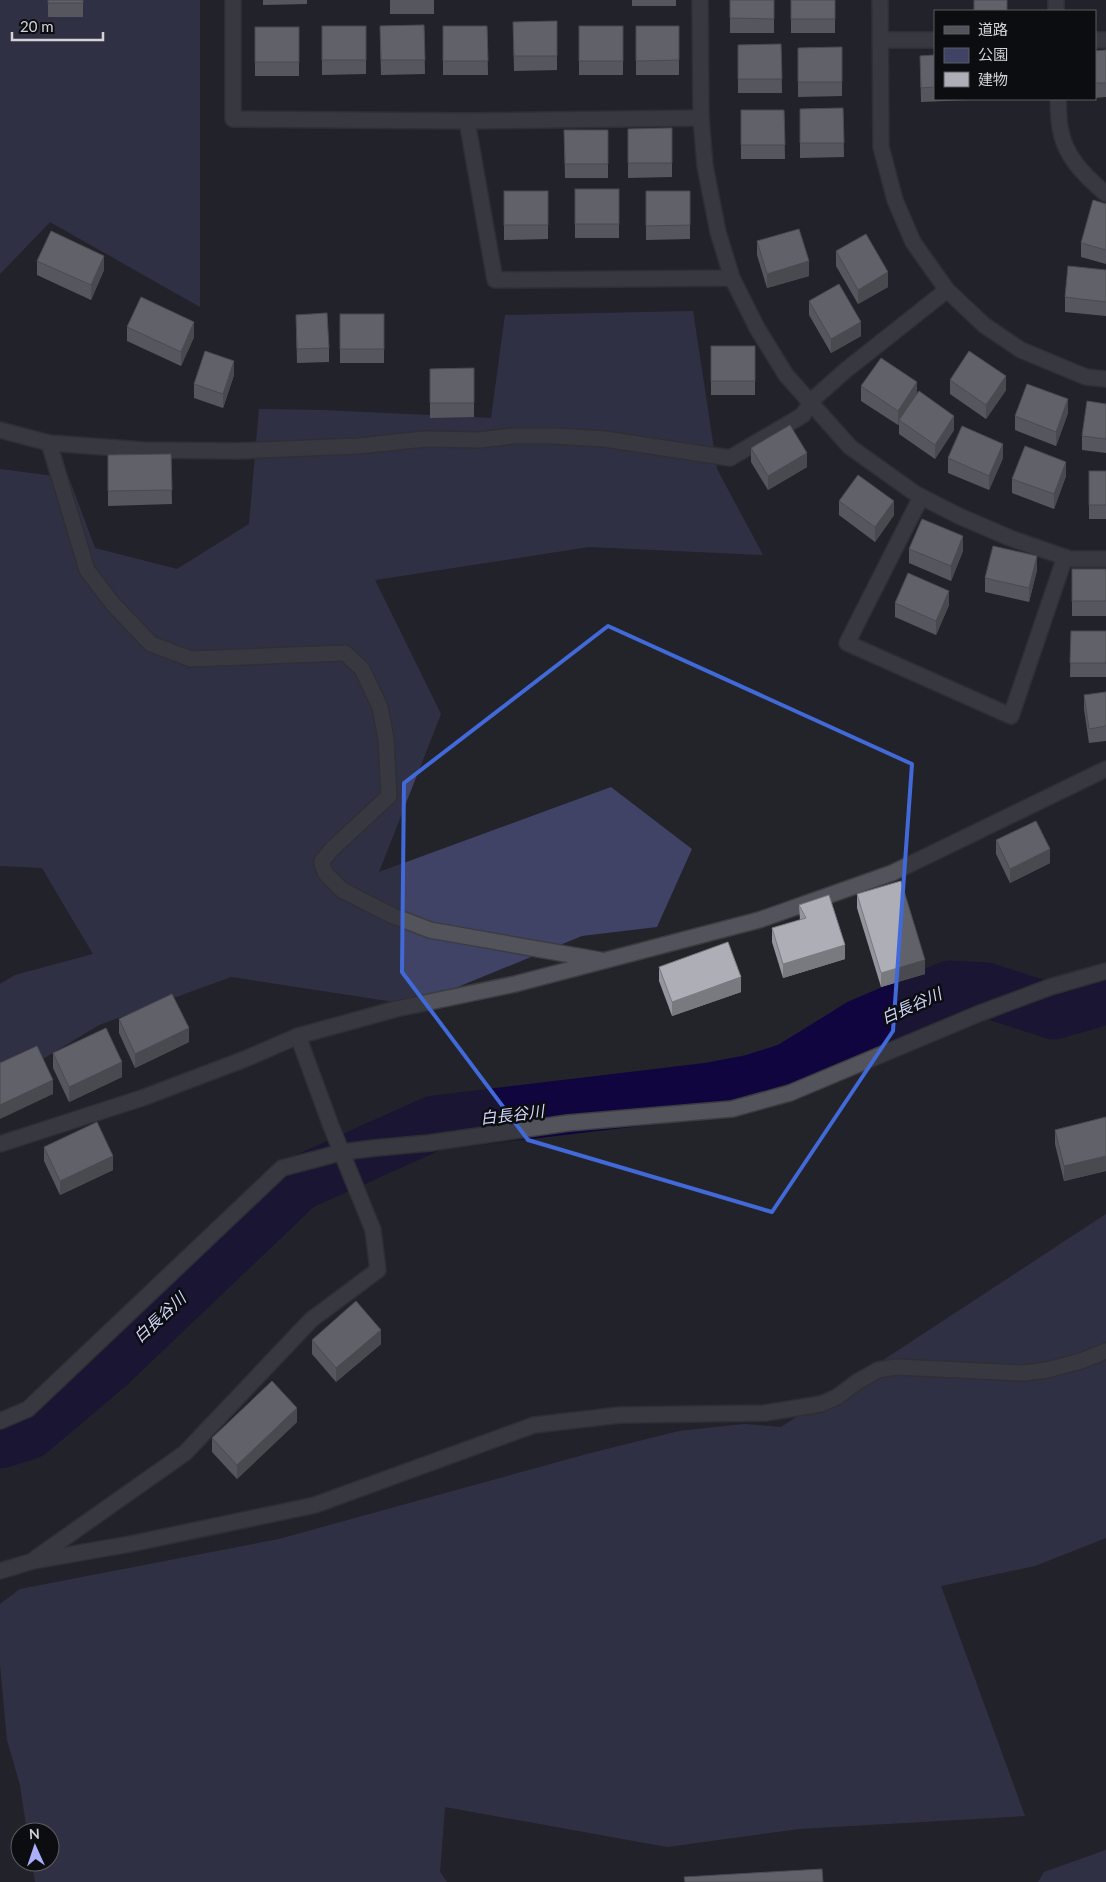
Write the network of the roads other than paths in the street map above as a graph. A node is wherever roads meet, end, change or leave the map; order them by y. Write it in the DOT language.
graph roads {
  1 [pos="233,0"];
  2 [pos="700,0"];
  3 [pos="880,0"];
  4 [pos="880,40"];
  5 [pos="934,40"];
  6 [pos="1058,100"];
  7 [pos="701,118"];
  8 [pos="467,121"];
  9 [pos="1106,194"];
  10 [pos="732,278"];
  11 [pos="947,290"];
  12 [pos="1106,379"];
  13 [pos="811,401"];
  14 [pos="0,430"];
  15 [pos="49,443"];
  16 [pos="921,497"];
  17 [pos="1065,557"];
  18 [pos="1106,559"];
  19 [pos="1106,768"];
  20 [pos="605,961"];
  21 [pos="1106,971"];
  22 [pos="298,1036"];
  23 [pos="0,1144"];
  24 [pos="342,1152"];
  25 [pos="1106,1351"];
  26 [pos="0,1421"];
  27 [pos="33,1560"];
  28 [pos="0,1570"];
  1 -- 8 [label="street"];
  2 -- 7 [label="street"];
  3 -- 4 [label="street"];
  4 -- 5 [label="street"];
  4 -- 11 [label="street"];
  6 -- 9 [label="street"];
  7 -- 8 [label="street"];
  7 -- 10 [label="street"];
  8 -- 10 [label="street"];
  10 -- 13 [label="street"];
  11 -- 12 [label="street"];
  11 -- 13 [label="street"];
  13 -- 15 [label="street"];
  13 -- 16 [label="street"];
  14 -- 15 [label="street"];
  15 -- 20 [label="street"];
  16 -- 17 [label="street"];
  16 -- 17 [label="street"];
  17 -- 18 [label="street"];
  19 -- 20 [label="street"];
  20 -- 22 [label="street"];
  21 -- 24 [label="street"];
  22 -- 23 [label="street"];
  22 -- 24 [label="street"];
  24 -- 26 [label="street"];
  24 -- 27 [label="street"];
  25 -- 27 [label="street"];
  27 -- 28 [label="street"];
}
